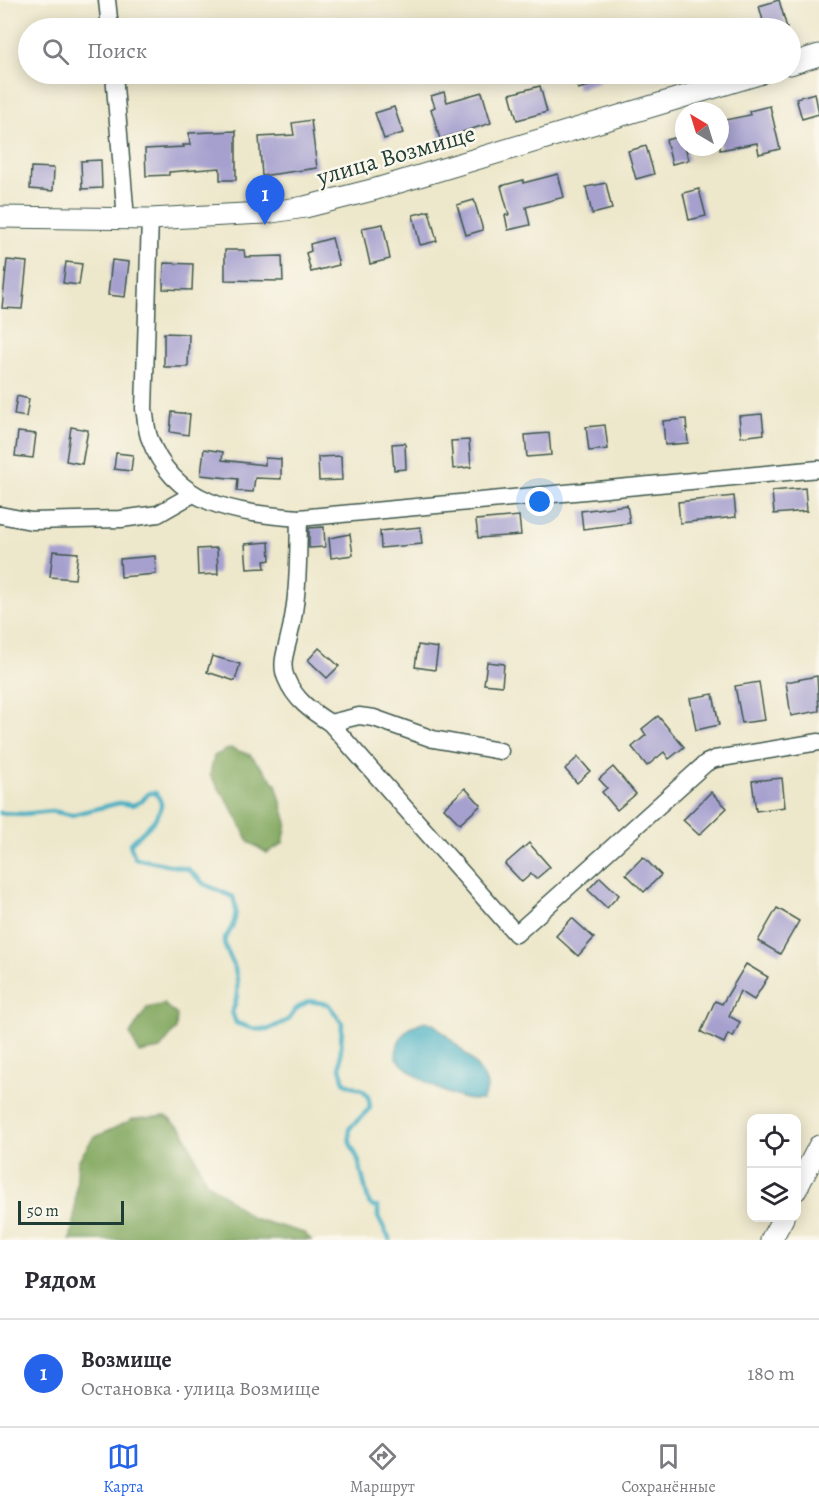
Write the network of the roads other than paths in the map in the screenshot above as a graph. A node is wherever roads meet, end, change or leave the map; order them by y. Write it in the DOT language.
graph roads {
  1 [pos="107,0"];
  2 [pos="109,18"];
  3 [pos="819,55"];
  4 [pos="801,61"];
  5 [pos="115,84"];
  6 [pos="726,84"];
  7 [pos="0,217"];
  8 [pos="126,219"];
  9 [pos="150,219"];
  10 [pos="819,469"];
  11 [pos="193,494"];
  12 [pos="0,515"];
  13 [pos="299,518"];
  14 [pos="330,723"];
  15 [pos="819,742"];
  16 [pos="500,751"];
  17 [pos="819,1146"];
  18 [pos="801,1180"];
  19 [pos="781,1222"];
  20 [pos="771,1240"];
  1 -- 2 [label="street"];
  3 -- 4 [label="main road"];
  5 -- 8 [label="street"];
  6 -- 9 [label="main road, улица Возмище"];
  7 -- 8 [label="main road, улица Возмище"];
  8 -- 9 [label="main road, улица Возмище"];
  9 -- 11 [label="street"];
  10 -- 13 [label="street"];
  11 -- 12 [label="street"];
  11 -- 13 [label="street"];
  13 -- 14 [label="street"];
  14 -- 15 [label="street"];
  14 -- 16 [label="street"];
  17 -- 18 [label="main road"];
  19 -- 20 [label="main road"];
}
